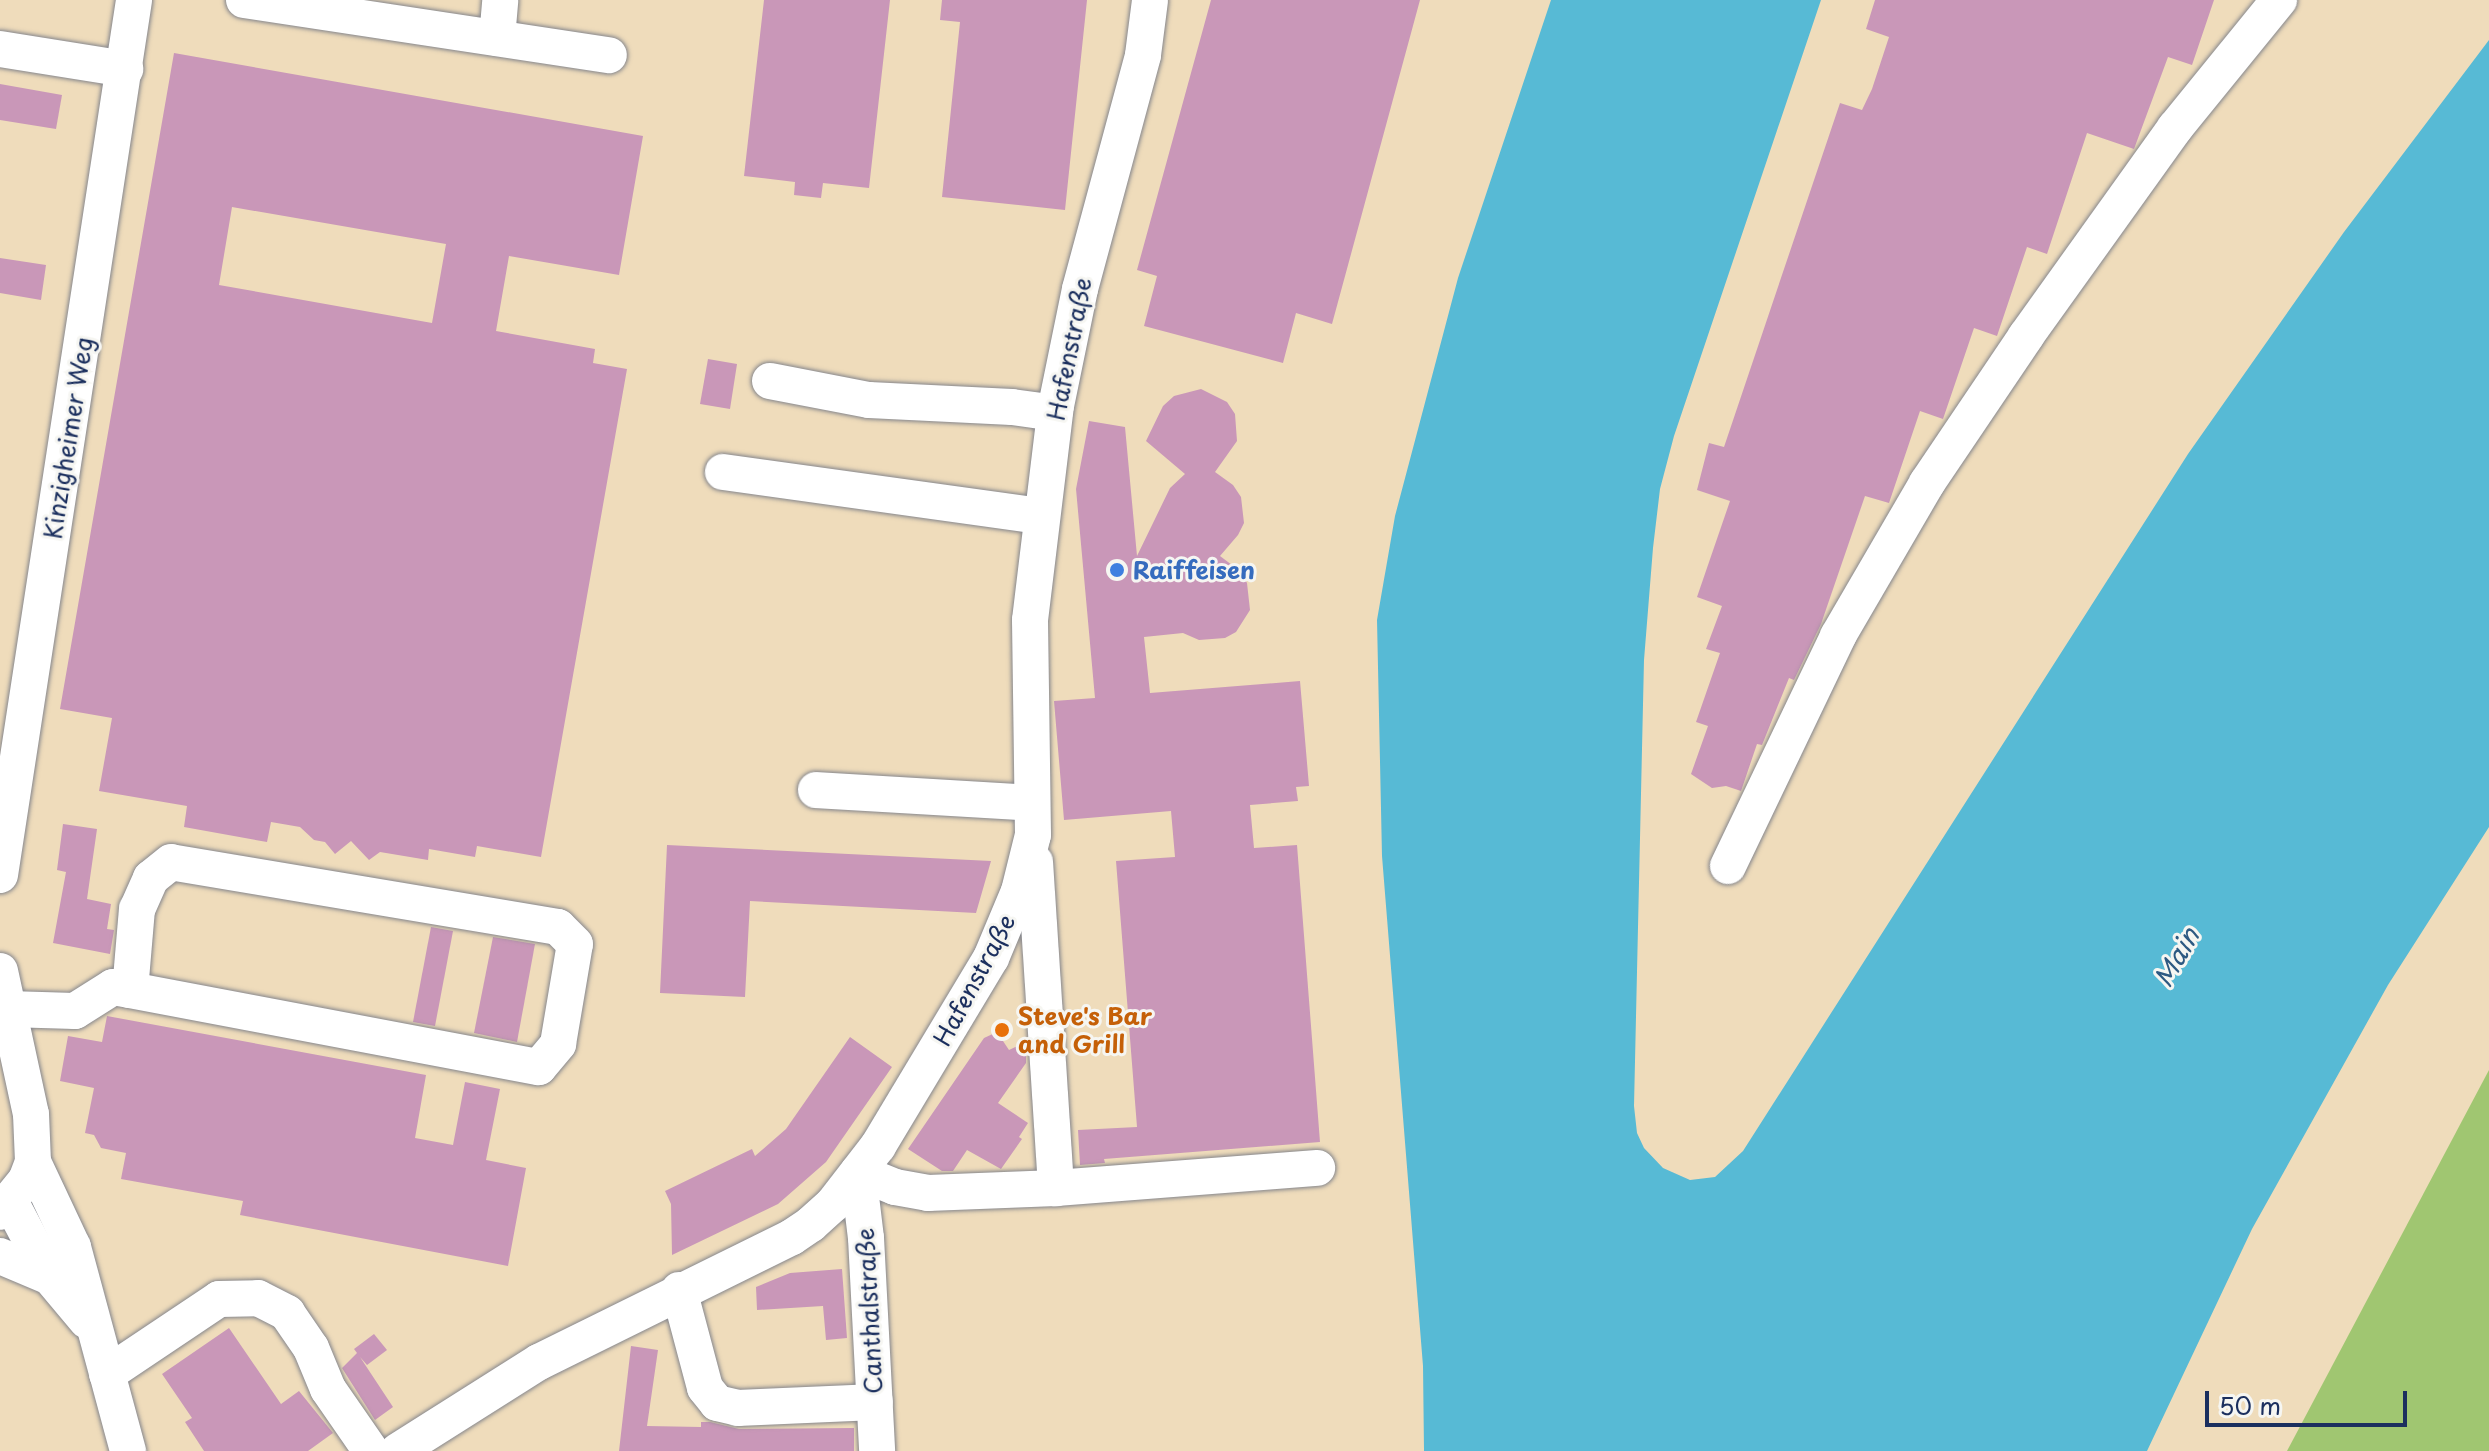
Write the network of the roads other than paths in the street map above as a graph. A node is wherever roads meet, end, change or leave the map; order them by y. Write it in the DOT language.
graph roads {
  1 [pos="134,0"];
  2 [pos="244,0"];
  3 [pos="500,0"];
  4 [pos="1150,0"];
  5 [pos="2279,0"];
  6 [pos="497,38"];
  7 [pos="0,49"];
  8 [pos="609,55"];
  9 [pos="125,69"];
  10 [pos="770,381"];
  11 [pos="1055,413"];
  12 [pos="723,472"];
  13 [pos="1041,516"];
  14 [pos="816,790"];
  15 [pos="1033,819"];
  16 [pos="1728,866"];
  17 [pos="0,875"];
  18 [pos="0,971"];
  19 [pos="130,990"];
  20 [pos="8,1009"];
  21 [pos="33,1162"];
  22 [pos="1317,1168"];
  23 [pos="858,1172"];
  24 [pos="1056,1188"];
  25 [pos="5,1207"];
  26 [pos="0,1256"];
  27 [pos="50,1277"];
  28 [pos="679,1290"];
  29 [pos="95,1331"];
  30 [pos="107,1374"];
  31 [pos="875,1402"];
  32 [pos="128,1451"];
  33 [pos="371,1451"];
  34 [pos="398,1451"];
  35 [pos="877,1451"];
  1 -- 9 [label="street, Kinzigheimer Weg"];
  2 -- 6 [label="street"];
  3 -- 6 [label="street"];
  4 -- 11 [label="street, Hafenstraße"];
  5 -- 16 [label="street"];
  6 -- 8 [label="street"];
  7 -- 9 [label="street"];
  9 -- 17 [label="street, Kinzigheimer Weg"];
  10 -- 11 [label="street"];
  11 -- 13 [label="street, Hafenstraße"];
  12 -- 13 [label="street"];
  13 -- 15 [label="street, Hafenstraße"];
  14 -- 15 [label="street"];
  15 -- 23 [label="street, Hafenstraße"];
  15 -- 24 [label="street"];
  18 -- 20 [label="street"];
  19 -- 19 [label="street"];
  19 -- 20 [label="street"];
  20 -- 21 [label="street"];
  21 -- 25 [label="street"];
  21 -- 29 [label="street"];
  22 -- 24 [label="street"];
  23 -- 24 [label="street"];
  23 -- 28 [label="street, Hafenstraße"];
  23 -- 31 [label="street, Canthalstraße"];
  25 -- 27 [label="street"];
  26 -- 27 [label="street"];
  27 -- 29 [label="street"];
  28 -- 31 [label="street"];
  28 -- 34 [label="street, Hafenstraße"];
  29 -- 30 [label="street"];
  30 -- 32 [label="street"];
  30 -- 33 [label="street"];
  31 -- 35 [label="street, Canthalstraße"];
}
